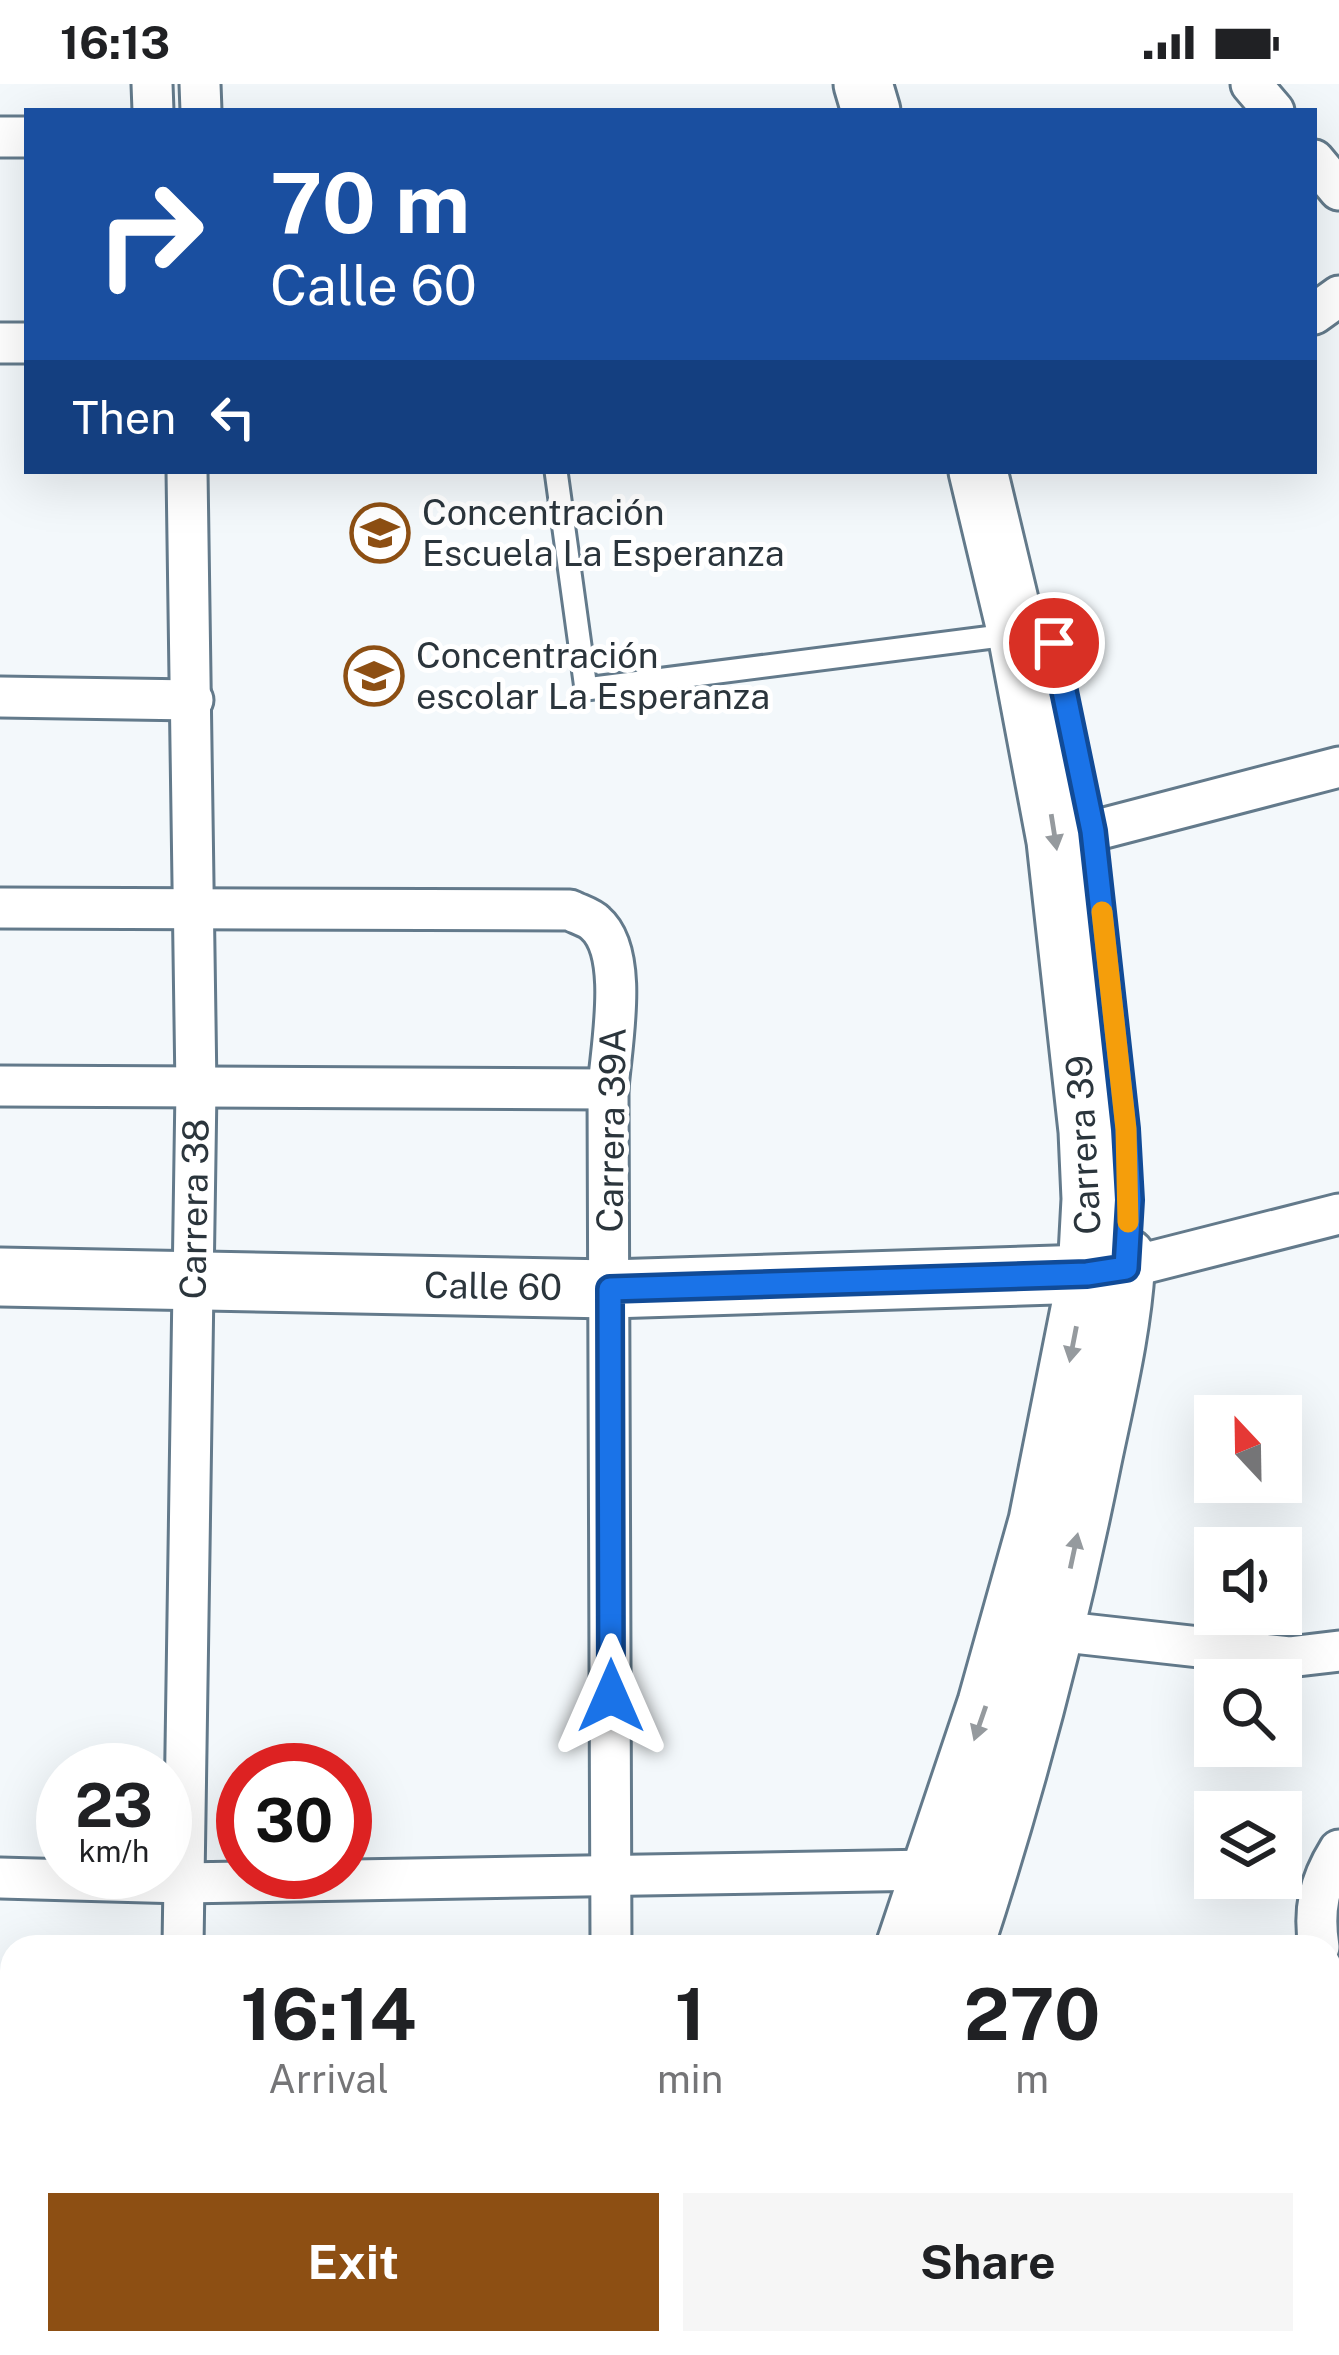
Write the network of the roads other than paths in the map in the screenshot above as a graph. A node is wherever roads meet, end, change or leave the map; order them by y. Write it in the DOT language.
graph roads {
  1 [pos="1252,84"];
  2 [pos="1272,108"];
  3 [pos="1317,164"];
  4 [pos="1339,190"];
  5 [pos="187,474"];
  6 [pos="556,474"];
  7 [pos="978,474"];
  8 [pos="1015,474"];
  9 [pos="1017,634"];
  10 [pos="0,697"];
  11 [pos="193,700"];
  12 [pos="1339,766"];
  13 [pos="1093,831"];
  14 [pos="0,908"];
  15 [pos="196,910"];
  16 [pos="0,1086"];
  17 [pos="196,1089"];
  18 [pos="608,1089"];
  19 [pos="1339,1214"];
  20 [pos="1106,1271"];
  21 [pos="0,1277"];
  22 [pos="193,1279"];
  23 [pos="610,1289"];
  24 [pos="1056,1631"];
  25 [pos="1339,1651"];
  26 [pos="185,1743"];
  27 [pos="1339,1850"];
  28 [pos="930,1870"];
  29 [pos="612,1876"];
  30 [pos="0,1878"];
  31 [pos="36,1879"];
  32 [pos="192,1883"];
  33 [pos="183,1899"];
  34 [pos="183,1935"];
  35 [pos="610,1935"];
  36 [pos="909,1935"];
  37 [pos="968,1935"];
  38 [pos="1317,1935"];
  1 -- 2 [label="street"];
  3 -- 4 [label="street"];
  5 -- 11 [label="street, Carrera 38"];
  6 -- 9 [label="lane"];
  7 -- 9 [label="main road, Carrera 39"];
  8 -- 13 [label="main road, Carrera 39"];
  9 -- 20 [label="main road, Carrera 39, one-way"];
  10 -- 11 [label="street"];
  11 -- 15 [label="street, Carrera 38"];
  12 -- 13 [label="street"];
  13 -- 20 [label="main road, Carrera 39"];
  14 -- 15 [label="street"];
  15 -- 17 [label="street, Carrera 38"];
  15 -- 18 [label="street, Carrera 39A"];
  16 -- 17 [label="street"];
  17 -- 18 [label="street"];
  17 -- 22 [label="street, Carrera 38"];
  18 -- 23 [label="street, Carrera 39A"];
  19 -- 20 [label="street, Calle 60"];
  20 -- 23 [label="main road, Calle 60"];
  24 -- 20 [label="main road, Carrera 39, one-way"];
  20 -- 28 [label="main road, Carrera 39, one-way"];
  21 -- 22 [label="main road, Calle 60"];
  22 -- 23 [label="main road, Calle 60"];
  22 -- 26 [label="street, Carrera 38"];
  23 -- 29 [label="street, Carrera 39A"];
  24 -- 25 [label="street"];
  24 -- 37 [label="main road, Carrera 39"];
  27 -- 38 [label="street"];
  28 -- 29 [label="street"];
  28 -- 36 [label="main road, Carrera 39"];
  29 -- 32 [label="street"];
  29 -- 35 [label="street, Carrera 39A"];
  30 -- 31 [label="street"];
  33 -- 34 [label="street, Carrera 38"];
}
